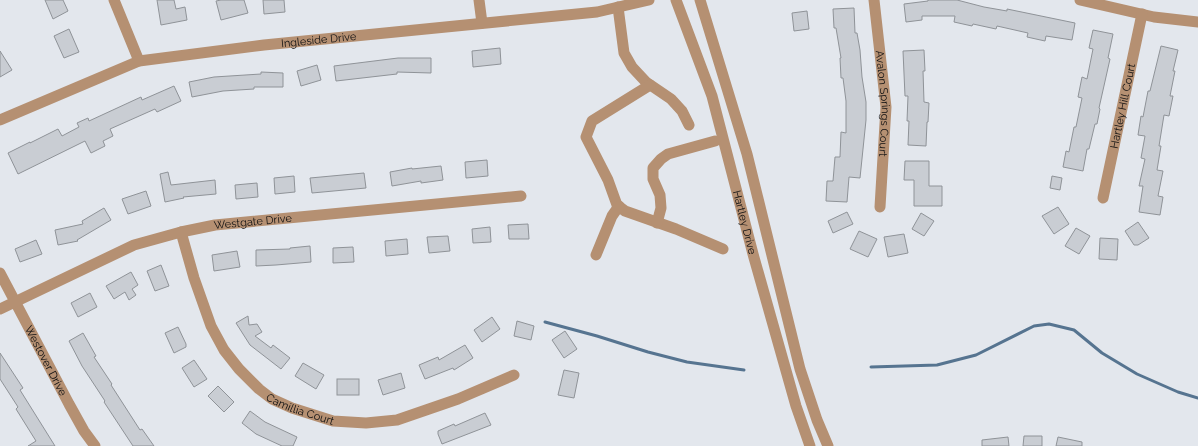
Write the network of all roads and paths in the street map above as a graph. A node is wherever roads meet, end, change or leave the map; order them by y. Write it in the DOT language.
graph roads {
  1 [pos="114,0"];
  2 [pos="479,0"];
  3 [pos="649,0"];
  4 [pos="676,0"];
  5 [pos="700,0"];
  6 [pos="874,0"];
  7 [pos="1080,0"];
  8 [pos="618,7"];
  9 [pos="1142,14"];
  10 [pos="1198,22"];
  11 [pos="482,23"];
  12 [pos="138,61"];
  13 [pos="650,85"];
  14 [pos="0,120"];
  15 [pos="689,125"];
  16 [pos="715,141"];
  17 [pos="521,196"];
  18 [pos="1103,198"];
  19 [pos="619,206"];
  20 [pos="880,207"];
  21 [pos="657,222"];
  22 [pos="182,232"];
  23 [pos="723,249"];
  24 [pos="596,255"];
  25 [pos="0,273"];
  26 [pos="15,301"];
  27 [pos="0,309"];
  28 [pos="514,375"];
  29 [pos="95,446"];
  30 [pos="810,446"];
  31 [pos="828,446"];
  1 -- 12 [label="street"];
  2 -- 11 [label="street"];
  3 -- 8 [label="street, Ingleside Drive"];
  4 -- 30 [label="street, Hartley Drive"];
  5 -- 31 [label="street, Hartley Drive"];
  6 -- 20 [label="street, Avalon Springs Court"];
  7 -- 9 [label="street"];
  8 -- 11 [label="street, Ingleside Drive"];
  8 -- 13 [label="street"];
  9 -- 10 [label="street"];
  9 -- 18 [label="street, Hartley Hill Court"];
  11 -- 12 [label="street, Ingleside Drive"];
  12 -- 14 [label="street, Ingleside Drive"];
  13 -- 15 [label="street"];
  13 -- 19 [label="street"];
  16 -- 21 [label="street"];
  17 -- 22 [label="street, Westgate Drive"];
  19 -- 21 [label="street"];
  19 -- 24 [label="street"];
  21 -- 23 [label="street"];
  22 -- 26 [label="street, Westgate Drive"];
  22 -- 28 [label="street, Camillia Court"];
  25 -- 26 [label="street, Westover Drive"];
  26 -- 27 [label="street, Westgate Drive"];
  26 -- 29 [label="street, Westover Drive"];
}
